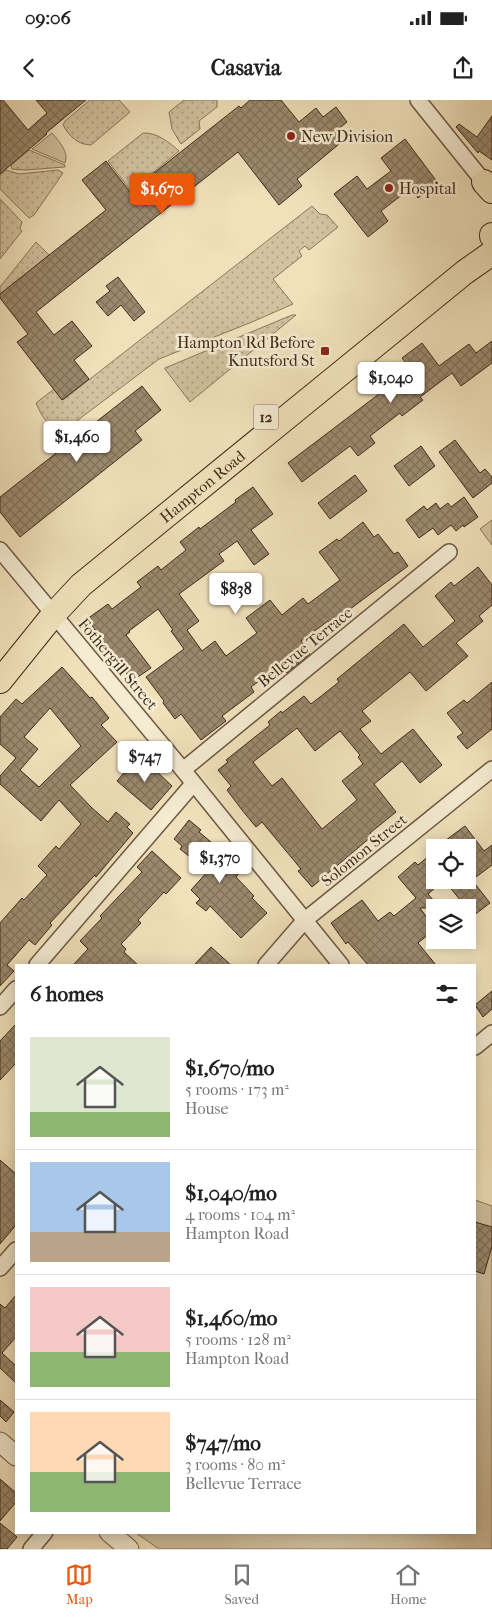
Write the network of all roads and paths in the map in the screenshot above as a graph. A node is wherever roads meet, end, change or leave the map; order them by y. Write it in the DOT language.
graph roads {
  1 [pos="418,100"];
  2 [pos="488,186"];
  3 [pos="492,236"];
  4 [pos="492,253"];
  5 [pos="0,550"];
  6 [pos="449,552"];
  7 [pos="49,608"];
  8 [pos="0,656"];
  9 [pos="0,681"];
  10 [pos="492,769"];
  11 [pos="183,770"];
  12 [pos="193,784"];
  13 [pos="305,920"];
  14 [pos="38,964"];
  15 [pos="267,964"];
  16 [pos="340,964"];
  17 [pos="15,990"];
  18 [pos="0,1008"];
  19 [pos="492,1033"];
  20 [pos="476,1046"];
  21 [pos="15,1251"];
  22 [pos="0,1268"];
  23 [pos="0,1442"];
  24 [pos="15,1455"];
  25 [pos="44,1534"];
  26 [pos="31,1549"];
  1 -- 2 [label="street"];
  3 -- 7 [label="main road, Hampton Road / 12"];
  4 -- 7 [label="main road, Hampton Road / 12"];
  5 -- 7 [label="street, Fothergill Street"];
  6 -- 11 [label="street, Bellevue Terrace"];
  7 -- 8 [label="main road, Hampton Road / 12"];
  7 -- 9 [label="main road, Hampton Road / 12"];
  7 -- 11 [label="street, Fothergill Street"];
  10 -- 13 [label="street, Solomon Street"];
  11 -- 12 [label="street, Fothergill Street"];
  12 -- 13 [label="street, Fothergill Street"];
  12 -- 14 [label="street"];
  13 -- 15 [label="street, Solomon Street"];
  13 -- 16 [label="street, Fothergill Street"];
  17 -- 18 [label="street"];
  19 -- 20 [label="street"];
  21 -- 22 [label="street"];
  23 -- 24 [label="street"];
  25 -- 26 [label="street"];
}
